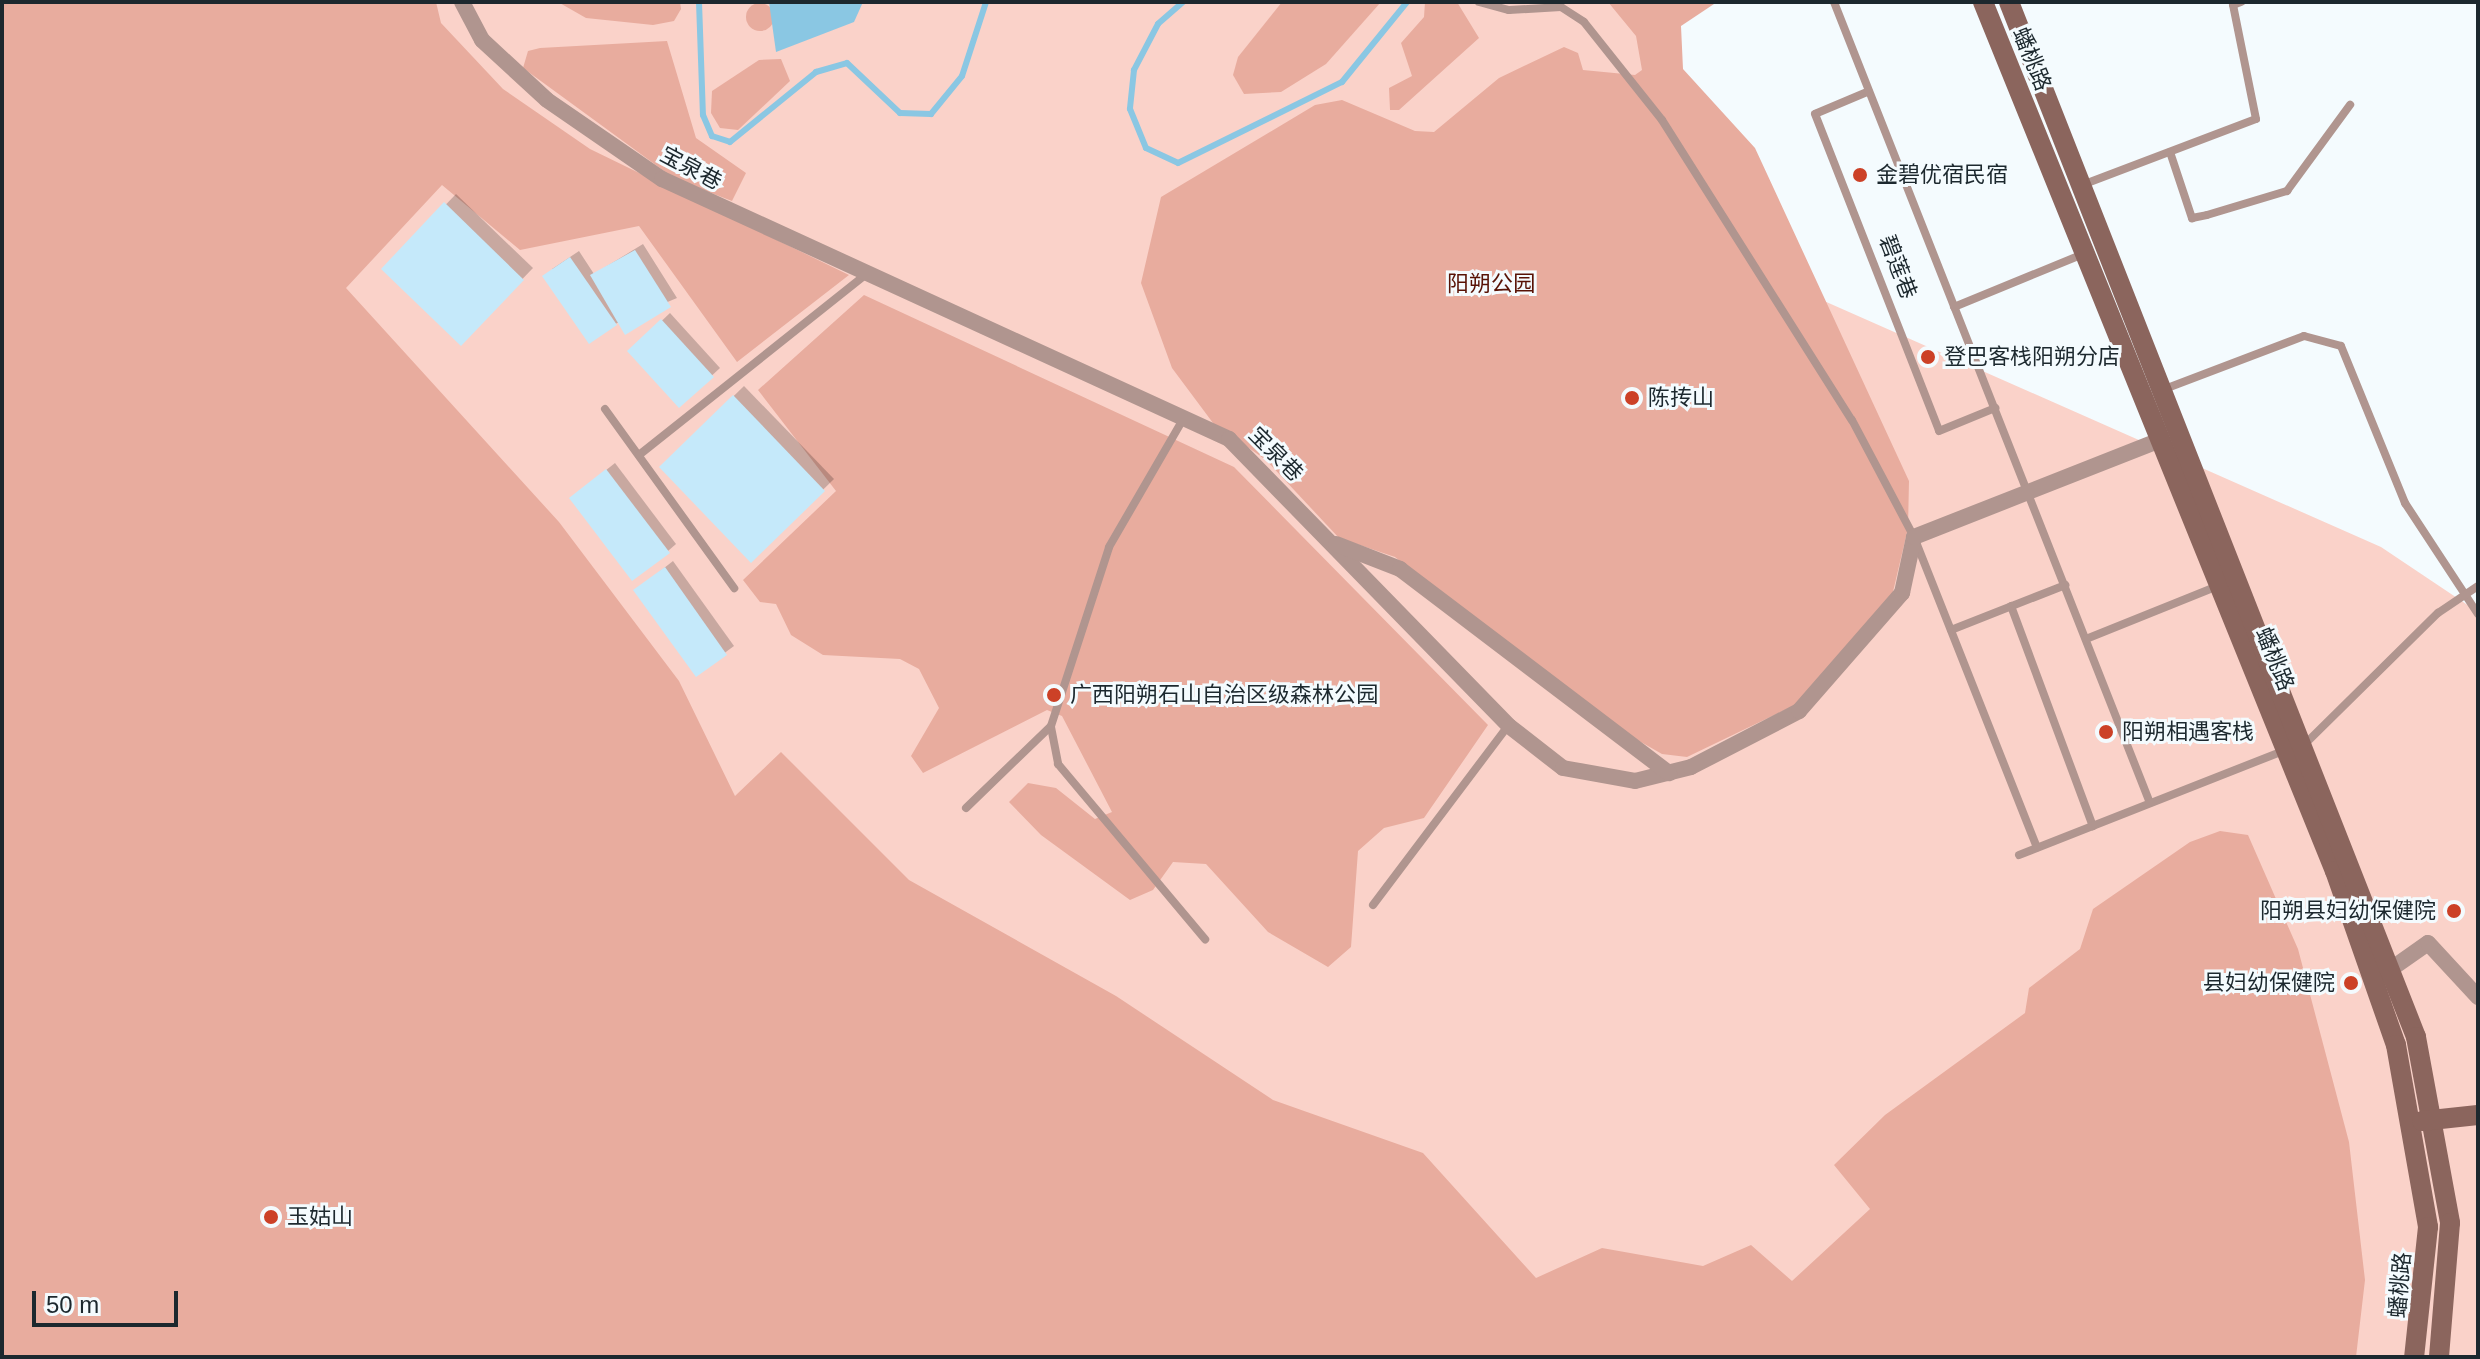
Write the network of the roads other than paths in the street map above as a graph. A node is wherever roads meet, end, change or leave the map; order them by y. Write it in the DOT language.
graph roads {
  1 [pos="462,2"];
  2 [pos="1479,2"];
  3 [pos="1834,2"];
  4 [pos="1983,2"];
  5 [pos="2009,2"];
  6 [pos="2241,2"];
  7 [pos="1563,5"];
  8 [pos="1867,92"];
  9 [pos="2350,105"];
  10 [pos="2170,152"];
  11 [pos="2081,186"];
  12 [pos="2084,253"];
  13 [pos="864,276"];
  14 [pos="1954,307"];
  15 [pos="2162,390"];
  16 [pos="1995,408"];
  17 [pos="605,409"];
  18 [pos="1181,423"];
  19 [pos="2160,440"];
  20 [pos="639,455"];
  21 [pos="2029,491"];
  22 [pos="1914,537"];
  23 [pos="1330,542"];
  24 [pos="2065,585"];
  25 [pos="2219,586"];
  26 [pos="2477,587"];
  27 [pos="734,588"];
  28 [pos="2466,594"];
  29 [pos="2011,606"];
  30 [pos="2478,614"];
  31 [pos="1951,630"];
  32 [pos="2086,639"];
  33 [pos="1051,726"];
  34 [pos="1509,726"];
  35 [pos="2295,747"];
  36 [pos="1669,773"];
  37 [pos="2150,803"];
  38 [pos="966,808"];
  39 [pos="2093,826"];
  40 [pos="2037,848"];
  41 [pos="2019,855"];
  42 [pos="1373,905"];
  43 [pos="1205,939"];
  44 [pos="2391,969"];
  45 [pos="2478,997"];
  46 [pos="2478,1115"];
  47 [pos="2436,1119"];
  48 [pos="2414,1122"];
  49 [pos="2414,1357"];
  50 [pos="2439,1357"];
  1 -- 13 [label="street, 宝泉巷"];
  2 -- 7 [label="lane"];
  3 -- 8 [label="lane, 碧莲巷"];
  4 -- 12 [label="main road, 蟠桃路"];
  5 -- 11 [label="main road, 蟠桃路"];
  6 -- 10 [label="lane"];
  7 -- 22 [label="lane"];
  8 -- 14 [label="lane, 碧莲巷"];
  8 -- 16 [label="lane, 碧莲巷"];
  9 -- 10 [label="lane"];
  10 -- 11 [label="lane"];
  11 -- 15 [label="main road, 蟠桃路"];
  12 -- 14 [label="lane"];
  12 -- 19 [label="main road, 蟠桃路"];
  13 -- 18 [label="street, 宝泉巷"];
  13 -- 20 [label="lane"];
  14 -- 16 [label="lane, 碧莲巷"];
  15 -- 28 [label="lane"];
  15 -- 35 [label="main road, 蟠桃路"];
  16 -- 21 [label="lane, 碧莲巷"];
  17 -- 20 [label="lane"];
  18 -- 23 [label="street, 宝泉巷"];
  18 -- 33 [label="lane"];
  19 -- 21 [label="street"];
  19 -- 25 [label="main road, 蟠桃路"];
  20 -- 27 [label="lane"];
  21 -- 22 [label="street"];
  21 -- 24 [label="lane, 碧莲巷"];
  22 -- 31 [label="lane"];
  22 -- 36 [label="street, 宝泉巷"];
  23 -- 34 [label="street, 宝泉巷"];
  23 -- 36 [label="street"];
  24 -- 29 [label="lane"];
  24 -- 32 [label="lane, 碧莲巷"];
  25 -- 32 [label="lane"];
  25 -- 35 [label="main road, 蟠桃路"];
  26 -- 28 [label="lane"];
  28 -- 30 [label="lane"];
  28 -- 35 [label="lane"];
  29 -- 31 [label="lane"];
  29 -- 39 [label="lane"];
  31 -- 40 [label="lane"];
  32 -- 37 [label="lane, 碧莲巷"];
  33 -- 38 [label="lane"];
  33 -- 43 [label="lane"];
  34 -- 36 [label="street, 宝泉巷"];
  34 -- 42 [label="lane"];
  35 -- 37 [label="lane"];
  35 -- 44 [label="main road, 蟠桃路"];
  35 -- 48 [label="main road, 蟠桃路"];
  37 -- 39 [label="lane"];
  39 -- 40 [label="lane"];
  40 -- 41 [label="lane"];
  44 -- 45 [label="street"];
  44 -- 47 [label="main road, 蟠桃路"];
  46 -- 47 [label="main road"];
  47 -- 48 [label="main road"];
  47 -- 50 [label="main road, 蟠桃路"];
  48 -- 49 [label="main road, 蟠桃路"];
}
